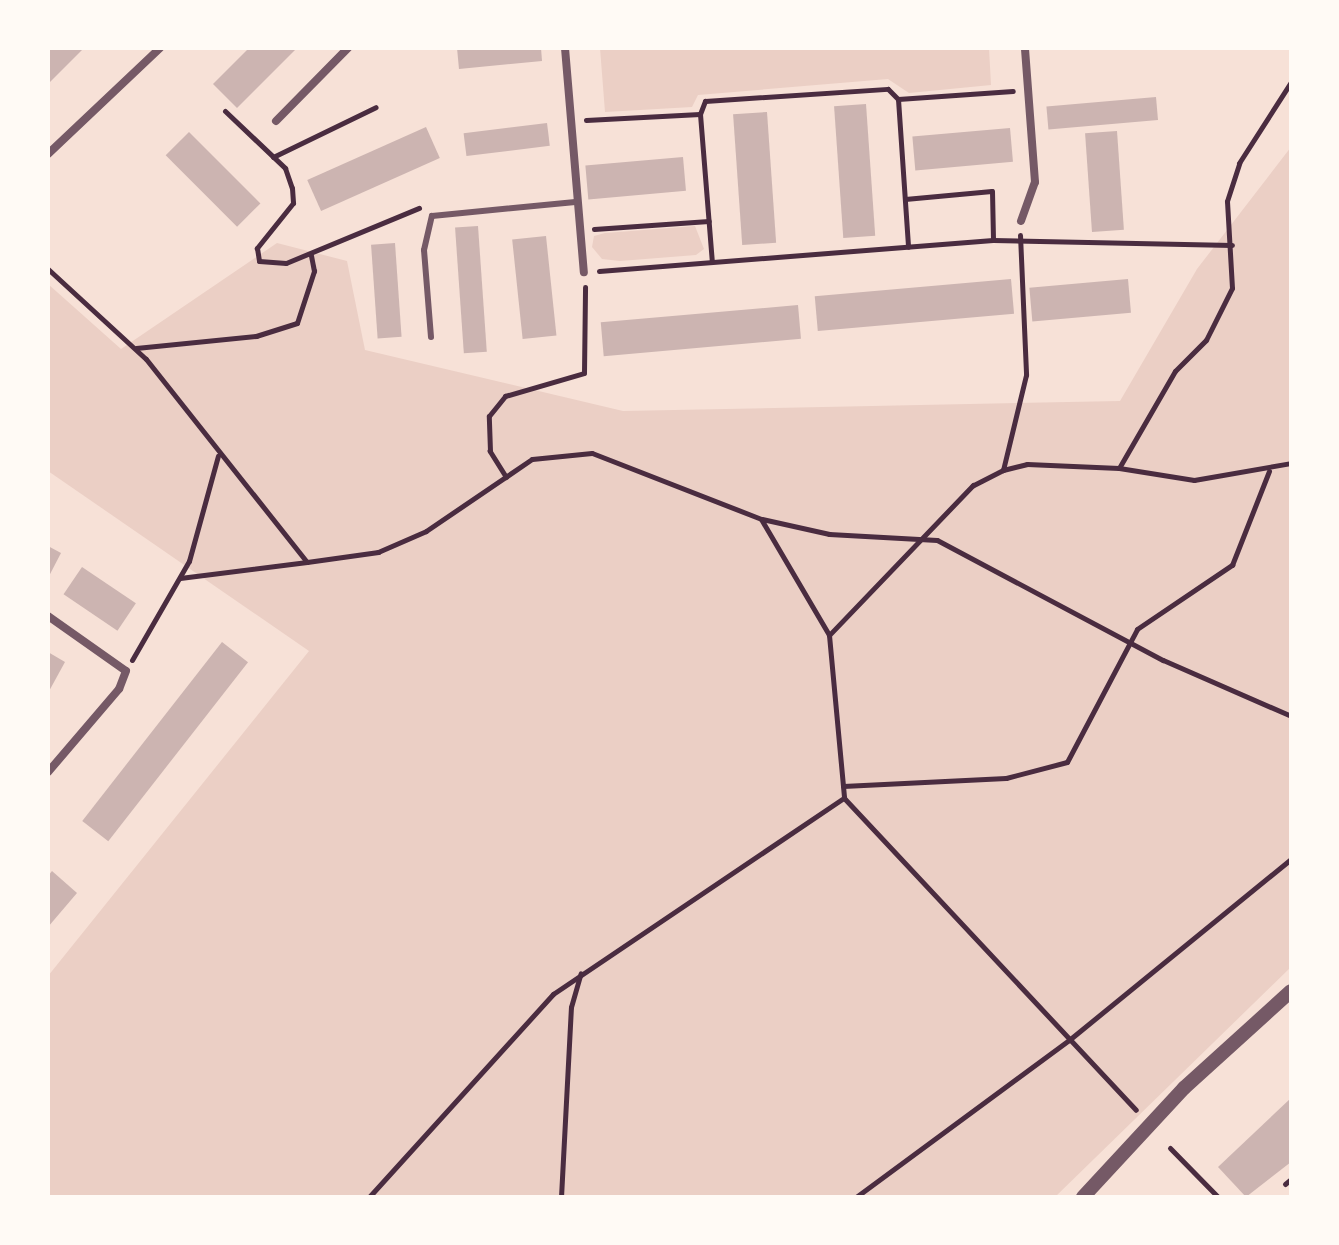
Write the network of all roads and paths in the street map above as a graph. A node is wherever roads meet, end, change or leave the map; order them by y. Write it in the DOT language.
graph roads {
  1 [pos="160,48"];
  2 [pos="348,48"];
  3 [pos="565,48"];
  4 [pos="1025,48"];
  5 [pos="1291,82"];
  6 [pos="1027,90"];
  7 [pos="898,99"];
  8 [pos="376,107"];
  9 [pos="225,111"];
  10 [pos="700,114"];
  11 [pos="276,121"];
  12 [pos="568,121"];
  13 [pos="48,154"];
  14 [pos="273,157"];
  15 [pos="905,199"];
  16 [pos="575,202"];
  17 [pos="432,216"];
  18 [pos="709,221"];
  19 [pos="1021,221"];
  20 [pos="581,230"];
  21 [pos="993,240"];
  22 [pos="1020,245"];
  23 [pos="1232,245"];
  24 [pos="908,247"];
  25 [pos="311,255"];
  26 [pos="712,262"];
  27 [pos="48,269"];
  28 [pos="584,272"];
  29 [pos="431,337"];
  30 [pos="136,348"];
  31 [pos="218,456"];
  32 [pos="1291,463"];
  33 [pos="1119,468"];
  34 [pos="1003,470"];
  35 [pos="1269,471"];
  36 [pos="506,478"];
  37 [pos="761,519"];
  38 [pos="927,537"];
  39 [pos="307,562"];
  40 [pos="180,578"];
  41 [pos="48,616"];
  42 [pos="829,635"];
  43 [pos="1131,642"];
  44 [pos="126,671"];
  45 [pos="1291,716"];
  46 [pos="48,772"];
  47 [pos="843,786"];
  48 [pos="844,798"];
  49 [pos="1291,859"];
  50 [pos="581,973"];
  51 [pos="1291,991"];
  52 [pos="1069,1040"];
  53 [pos="1136,1110"];
  54 [pos="1170,1148"];
  55 [pos="1291,1179"];
  56 [pos="1285,1184"];
  57 [pos="369,1197"];
  58 [pos="561,1197"];
  59 [pos="856,1197"];
  60 [pos="1083,1197"];
  61 [pos="1218,1197"];
  1 -- 13 [label="street"];
  2 -- 11 [label="street"];
  3 -- 12 [label="street"];
  4 -- 6 [label="street"];
  5 -- 23 [label="path"];
  6 -- 7 [label="path"];
  6 -- 19 [label="street"];
  7 -- 10 [label="path"];
  7 -- 15 [label="path"];
  8 -- 14 [label="path"];
  9 -- 14 [label="path"];
  10 -- 12 [label="path"];
  10 -- 18 [label="path"];
  12 -- 16 [label="street"];
  14 -- 25 [label="path"];
  15 -- 21 [label="path"];
  15 -- 24 [label="path"];
  16 -- 17 [label="lane"];
  16 -- 20 [label="street"];
  17 -- 25 [label="path"];
  17 -- 29 [label="lane"];
  18 -- 20 [label="path"];
  18 -- 26 [label="path"];
  19 -- 22 [label="path"];
  20 -- 28 [label="street"];
  21 -- 22 [label="path"];
  21 -- 24 [label="path"];
  22 -- 23 [label="path"];
  22 -- 34 [label="path"];
  23 -- 33 [label="path"];
  24 -- 26 [label="path"];
  25 -- 30 [label="path"];
  26 -- 28 [label="path"];
  27 -- 30 [label="path"];
  28 -- 36 [label="path"];
  30 -- 31 [label="path"];
  31 -- 39 [label="path"];
  31 -- 40 [label="path"];
  32 -- 35 [label="path"];
  33 -- 34 [label="path"];
  33 -- 35 [label="path"];
  34 -- 38 [label="path"];
  35 -- 43 [label="path"];
  36 -- 37 [label="path"];
  36 -- 39 [label="path"];
  37 -- 38 [label="path"];
  37 -- 42 [label="path"];
  38 -- 42 [label="path"];
  38 -- 43 [label="path"];
  39 -- 40 [label="path"];
  40 -- 44 [label="path"];
  41 -- 44 [label="street"];
  42 -- 47 [label="path"];
  43 -- 45 [label="path"];
  43 -- 47 [label="path"];
  44 -- 46 [label="street"];
  47 -- 48 [label="path"];
  48 -- 50 [label="path"];
  48 -- 52 [label="path"];
  49 -- 52 [label="path"];
  50 -- 57 [label="path"];
  50 -- 58 [label="path"];
  51 -- 60 [label="street"];
  52 -- 53 [label="path"];
  52 -- 59 [label="path"];
  54 -- 61 [label="path"];
  55 -- 56 [label="path"];
}
